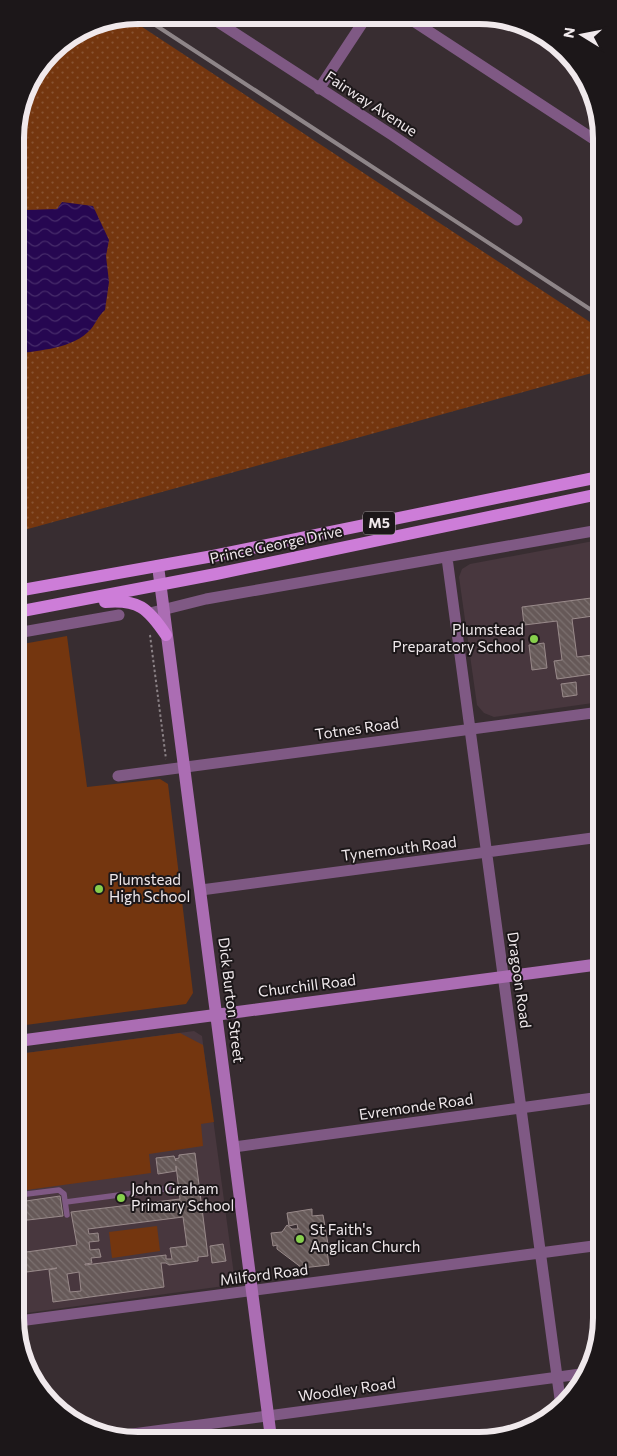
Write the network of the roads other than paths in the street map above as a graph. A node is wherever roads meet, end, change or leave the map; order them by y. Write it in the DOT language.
graph roads {
  1 [pos="221,24"];
  2 [pos="361,24"];
  3 [pos="418,24"];
  4 [pos="319,89"];
  5 [pos="593,137"];
  6 [pos="517,220"];
  7 [pos="593,478"];
  8 [pos="593,495"];
  9 [pos="593,531"];
  10 [pos="447,558"];
  11 [pos="158,566"];
  12 [pos="160,585"];
  13 [pos="24,590"];
  14 [pos="164,609"];
  15 [pos="24,611"];
  16 [pos="24,611"];
  17 [pos="150,613"];
  18 [pos="118,615"];
  19 [pos="24,632"];
  20 [pos="166,635"];
  21 [pos="593,713"];
  22 [pos="470,729"];
  23 [pos="185,767"];
  24 [pos="118,776"];
  25 [pos="593,838"];
  26 [pos="487,852"];
  27 [pos="201,890"];
  28 [pos="593,965"];
  29 [pos="504,976"];
  30 [pos="216,1014"];
  31 [pos="24,1040"];
  32 [pos="593,1099"];
  33 [pos="521,1108"];
  34 [pos="234,1146"];
  35 [pos="172,1188"];
  36 [pos="24,1194"];
  37 [pos="66,1202"];
  38 [pos="68,1215"];
  39 [pos="593,1246"];
  40 [pos="540,1253"];
  41 [pos="253,1292"];
  42 [pos="24,1320"];
  43 [pos="579,1374"];
  44 [pos="557,1377"];
  45 [pos="560,1398"];
  46 [pos="268,1416"];
  47 [pos="142,1432"];
  48 [pos="270,1432"];
  1 -- 4 [label="street, Fairway Avenue"];
  2 -- 4 [label="street"];
  3 -- 5 [label="street"];
  4 -- 6 [label="street, Fairway Avenue"];
  7 -- 11 [label="main road, Prince George Drive / M5"];
  8 -- 12 [label="main road, Prince George Drive / M5"];
  9 -- 10 [label="street"];
  10 -- 14 [label="street"];
  10 -- 22 [label="street, Dragoon Road"];
  11 -- 12 [label="street, Dick Burton Street"];
  11 -- 13 [label="main road, Prince George Drive / M5"];
  12 -- 14 [label="street, Dick Burton Street"];
  12 -- 15 [label="main road, Prince George Drive / M5"];
  14 -- 17 [label="street"];
  14 -- 20 [label="street, Dick Burton Street"];
  16 -- 17 [label="main road"];
  17 -- 20 [label="main road"];
  18 -- 19 [label="street"];
  20 -- 23 [label="street, Dick Burton Street"];
  21 -- 22 [label="street, Totnes Road"];
  22 -- 23 [label="street, Totnes Road"];
  22 -- 26 [label="street, Dragoon Road"];
  23 -- 24 [label="street, Totnes Road"];
  23 -- 27 [label="street, Dick Burton Street"];
  25 -- 26 [label="street, Tynemouth Road"];
  26 -- 27 [label="street, Tynemouth Road"];
  26 -- 29 [label="street, Dragoon Road"];
  27 -- 30 [label="street, Dick Burton Street"];
  28 -- 29 [label="street, Churchill Road"];
  29 -- 30 [label="street, Churchill Road"];
  29 -- 33 [label="street, Dragoon Road"];
  30 -- 31 [label="street, Churchill Road"];
  30 -- 34 [label="street, Dick Burton Street"];
  32 -- 33 [label="street, Evremonde Road"];
  33 -- 34 [label="street, Evremonde Road"];
  33 -- 40 [label="street, Dragoon Road"];
  34 -- 41 [label="street, Dick Burton Street"];
  35 -- 37 [label="lane"];
  36 -- 37 [label="lane"];
  37 -- 38 [label="lane"];
  39 -- 40 [label="street, Milford Road"];
  40 -- 41 [label="street, Milford Road"];
  40 -- 44 [label="street, Dragoon Road"];
  41 -- 42 [label="street, Milford Road"];
  41 -- 46 [label="street, Dick Burton Street"];
  43 -- 44 [label="street, Woodley Road"];
  44 -- 45 [label="street, Dragoon Road"];
  44 -- 46 [label="street, Woodley Road"];
  46 -- 47 [label="street, Woodley Road"];
  46 -- 48 [label="street, Dick Burton Street"];
}
